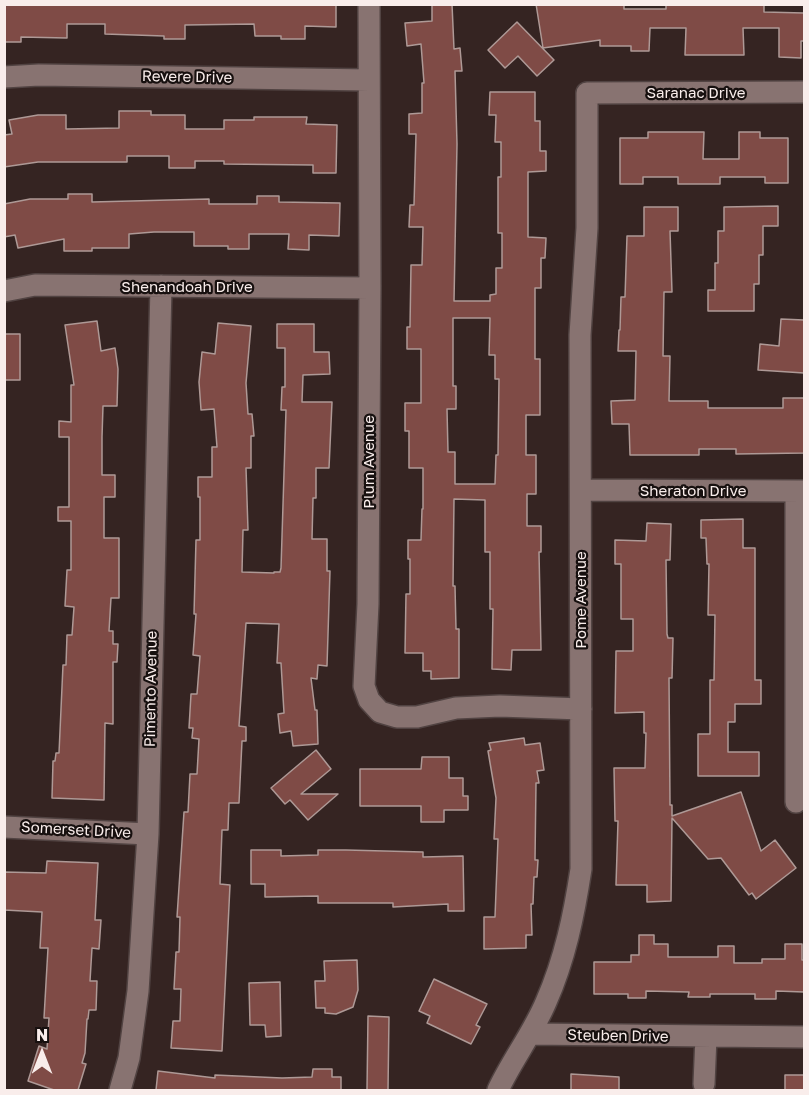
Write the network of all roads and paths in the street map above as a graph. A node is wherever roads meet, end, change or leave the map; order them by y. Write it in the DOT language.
graph roads {
  1 [pos="369,4"];
  2 [pos="4,77"];
  3 [pos="369,80"];
  4 [pos="587,93"];
  5 [pos="804,93"];
  6 [pos="161,286"];
  7 [pos="370,288"];
  8 [pos="4,291"];
  9 [pos="580,490"];
  10 [pos="800,491"];
  11 [pos="581,709"];
  12 [pos="796,802"];
  13 [pos="4,827"];
  14 [pos="148,834"];
  15 [pos="530,1034"];
  16 [pos="804,1036"];
  17 [pos="706,1037"];
  18 [pos="704,1084"];
  19 [pos="120,1090"];
  20 [pos="498,1090"];
  1 -- 3 [label="street, Plum Avenue"];
  2 -- 3 [label="street, Revere Drive"];
  3 -- 7 [label="street, Plum Avenue"];
  4 -- 5 [label="street, Saranac Drive"];
  4 -- 9 [label="street, Pome Avenue"];
  6 -- 7 [label="street, Shenandoah Drive"];
  6 -- 8 [label="street, Shenandoah Drive"];
  6 -- 14 [label="street, Pimento Avenue"];
  7 -- 11 [label="street, Plum Avenue"];
  9 -- 10 [label="street, Sheraton Drive"];
  9 -- 11 [label="street, Pome Avenue"];
  10 -- 12 [label="street"];
  11 -- 15 [label="street, Pome Avenue"];
  13 -- 14 [label="street, Somerset Drive"];
  14 -- 19 [label="street, Pimento Avenue"];
  15 -- 17 [label="street, Steuben Drive"];
  15 -- 20 [label="street, Pome Avenue"];
  16 -- 17 [label="street, Steuben Drive"];
  17 -- 18 [label="street"];
}
